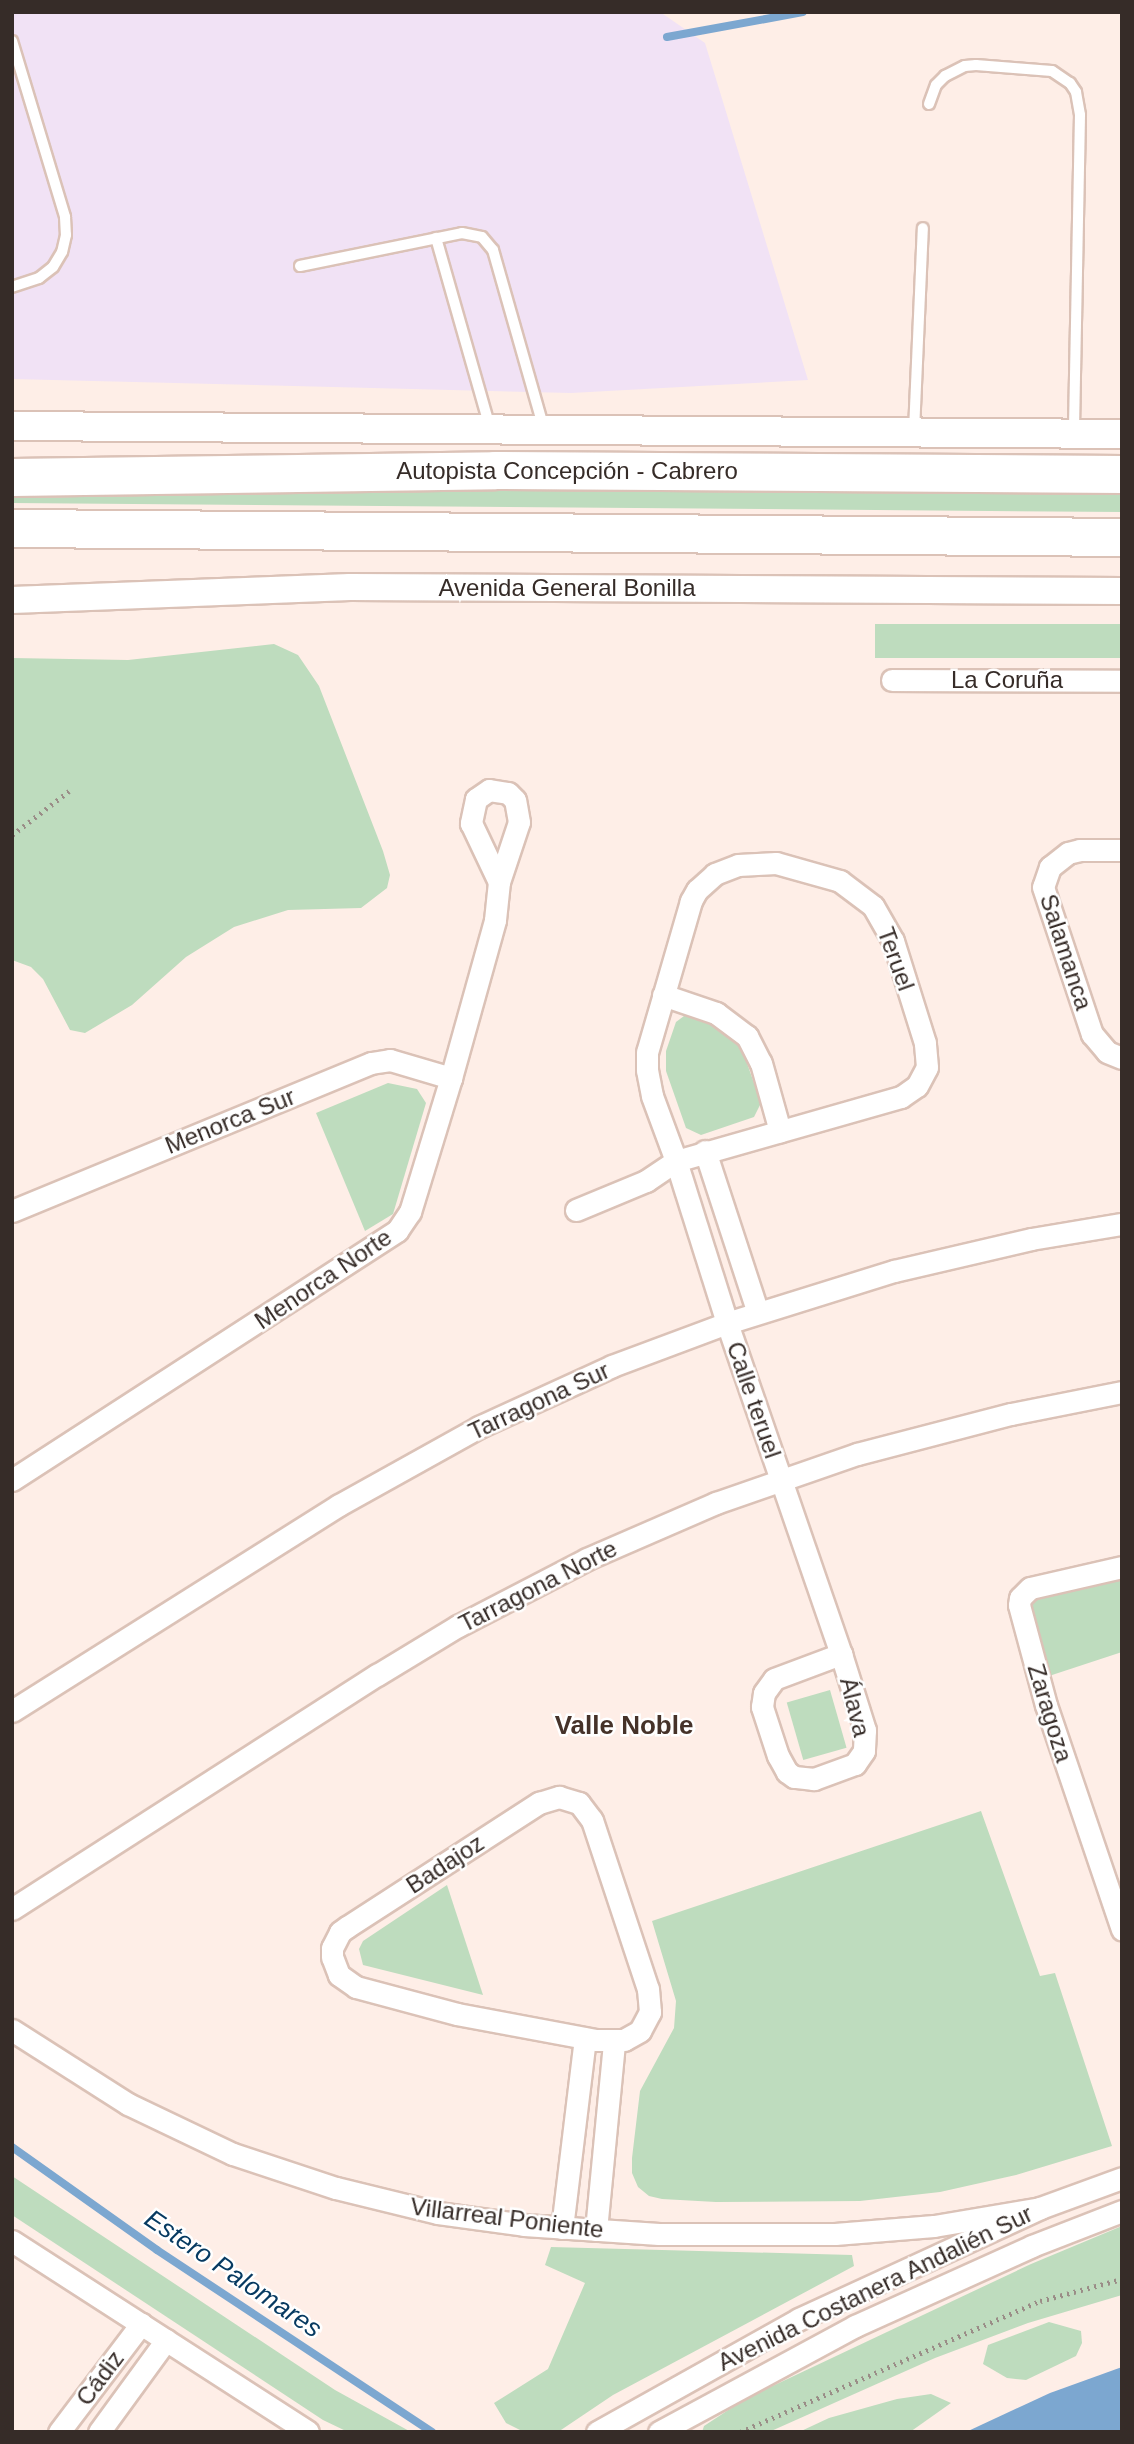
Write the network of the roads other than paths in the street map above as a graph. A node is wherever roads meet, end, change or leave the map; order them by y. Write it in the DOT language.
graph roads {
  1 [pos="12,41"];
  2 [pos="929,104"];
  3 [pos="923,228"];
  4 [pos="436,238"];
  5 [pos="300,266"];
  6 [pos="12,287"];
  7 [pos="12,426"];
  8 [pos="491,429"];
  9 [pos="544,429"];
  10 [pos="914,431"];
  11 [pos="1074,433"];
  12 [pos="1122,434"];
  13 [pos="1122,474"];
  14 [pos="12,477"];
  15 [pos="12,528"];
  16 [pos="1122,537"];
  17 [pos="1122,591"];
  18 [pos="12,600"];
  19 [pos="892,680"];
  20 [pos="1122,681"];
  21 [pos="1122,850"];
  22 [pos="499,882"];
  23 [pos="663,995"];
  24 [pos="1122,1058"];
  25 [pos="451,1077"];
  26 [pos="780,1131"];
  27 [pos="705,1151"];
  28 [pos="676,1161"];
  29 [pos="576,1210"];
  30 [pos="12,1211"];
  31 [pos="1122,1224"];
  32 [pos="758,1313"];
  33 [pos="727,1323"];
  34 [pos="1122,1392"];
  35 [pos="780,1478"];
  36 [pos="12,1480"];
  37 [pos="1122,1567"];
  38 [pos="841,1654"];
  39 [pos="12,1711"];
  40 [pos="12,1909"];
  41 [pos="1122,1929"];
  42 [pos="12,2030"];
  43 [pos="585,2038"];
  44 [pos="614,2042"];
  45 [pos="1122,2178"];
  46 [pos="1040,2208"];
  47 [pos="1122,2211"];
  48 [pos="562,2228"];
  49 [pos="596,2230"];
  50 [pos="12,2241"];
  51 [pos="141,2324"];
  52 [pos="166,2340"];
  53 [pos="59,2432"];
  54 [pos="99,2432"];
  55 [pos="308,2432"];
  56 [pos="597,2432"];
  57 [pos="659,2432"];
  1 -- 6 [label="lane"];
  2 -- 11 [label="lane"];
  3 -- 10 [label="lane"];
  4 -- 5 [label="lane"];
  4 -- 8 [label="lane"];
  4 -- 9 [label="lane"];
  7 -- 8 [label="main road"];
  8 -- 9 [label="main road"];
  9 -- 10 [label="main road"];
  10 -- 11 [label="main road"];
  11 -- 12 [label="main road"];
  13 -- 14 [label="highway, Autopista Concepción - Cabrero"];
  15 -- 16 [label="highway"];
  17 -- 18 [label="street, Avenida General Bonilla"];
  19 -- 20 [label="street, La Coruña"];
  21 -- 24 [label="street, Salamanca"];
  22 -- 25 [label="street, Menorca Norte"];
  23 -- 26 [label="street"];
  23 -- 26 [label="street, Teruel"];
  23 -- 28 [label="street, Teruel"];
  25 -- 30 [label="street, Menorca Sur"];
  25 -- 36 [label="street, Menorca Norte"];
  26 -- 27 [label="street, Teruel"];
  27 -- 28 [label="street, Teruel"];
  27 -- 32 [label="street"];
  28 -- 29 [label="street, Teruel"];
  28 -- 33 [label="street, Teruel"];
  31 -- 32 [label="street, Tarragona Sur"];
  32 -- 33 [label="street, Tarragona Sur"];
  33 -- 35 [label="street, Calle teruel"];
  33 -- 39 [label="street, Tarragona Sur"];
  34 -- 35 [label="street, Tarragona Norte"];
  35 -- 38 [label="street, Álava"];
  35 -- 40 [label="street, Tarragona Norte"];
  37 -- 41 [label="street, Zaragoza"];
  38 -- 38 [label="street, Álava"];
  42 -- 48 [label="street, Villarreal Poniente"];
  43 -- 44 [label="street, Badajoz"];
  43 -- 44 [label="street, Badajoz"];
  43 -- 48 [label="street"];
  44 -- 49 [label="street"];
  45 -- 46 [label="street, Avenida Costanera Andalién Sur"];
  46 -- 49 [label="street, Villarreal Poniente"];
  46 -- 56 [label="street, Avenida Costanera Andalién Sur"];
  47 -- 57 [label="street, Avenida Costanera Andalién Sur"];
  48 -- 49 [label="street, Villarreal Poniente"];
  50 -- 51 [label="street"];
  51 -- 52 [label="street"];
  51 -- 53 [label="street, Cádiz"];
  52 -- 54 [label="street, Cádiz"];
  52 -- 55 [label="street"];
}
